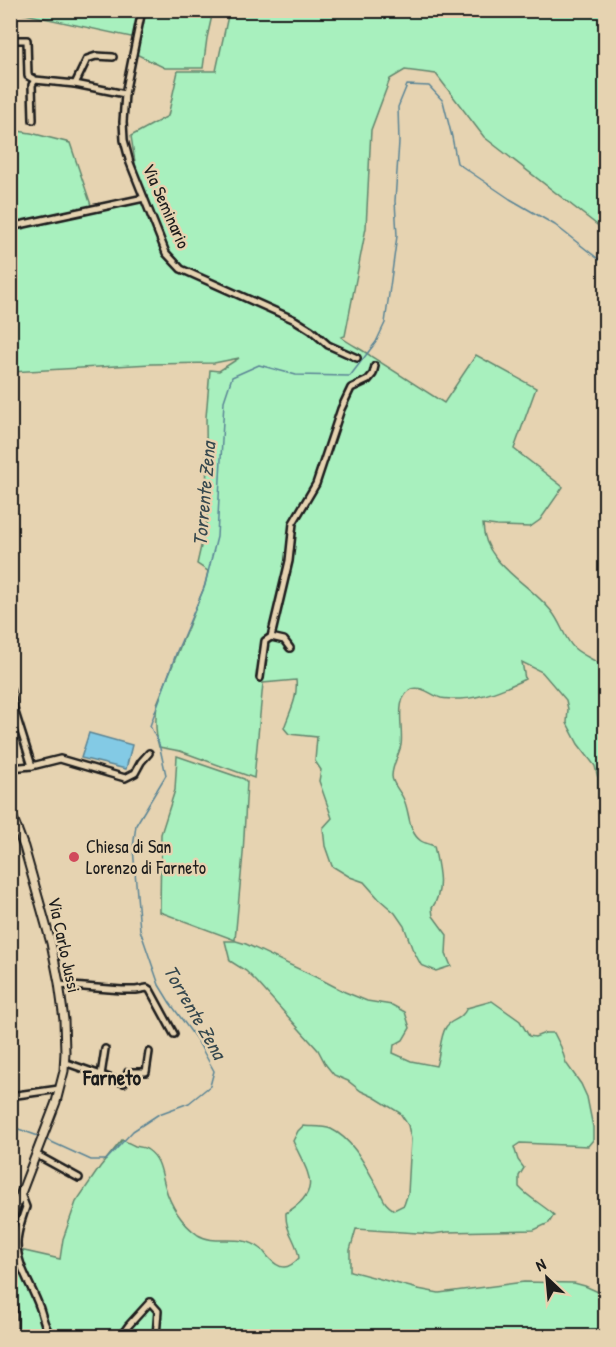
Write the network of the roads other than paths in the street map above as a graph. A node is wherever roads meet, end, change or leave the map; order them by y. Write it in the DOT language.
graph roads {
  1 [pos="142,10"];
  2 [pos="10,40"];
  3 [pos="113,57"];
  4 [pos="35,80"];
  5 [pos="75,84"];
  6 [pos="124,94"];
  7 [pos="33,120"];
  8 [pos="144,198"];
  9 [pos="10,227"];
  10 [pos="357,358"];
  11 [pos="375,366"];
  12 [pos="272,637"];
  13 [pos="290,648"];
  14 [pos="260,678"];
  15 [pos="10,689"];
  16 [pos="149,753"];
  17 [pos="32,766"];
  18 [pos="10,768"];
  19 [pos="10,810"];
  20 [pos="59,985"];
  21 [pos="174,1034"];
  22 [pos="105,1049"];
  23 [pos="149,1052"];
  24 [pos="64,1062"];
  25 [pos="101,1075"];
  26 [pos="59,1089"];
  27 [pos="10,1096"];
  28 [pos="39,1152"];
  29 [pos="79,1178"];
  30 [pos="21,1194"];
  31 [pos="10,1227"];
  32 [pos="10,1290"];
  33 [pos="13,1336"];
  34 [pos="52,1336"];
  35 [pos="121,1336"];
  36 [pos="156,1336"];
  1 -- 6 [label="street, Via Seminario"];
  2 -- 4 [label="street"];
  3 -- 5 [label="street"];
  4 -- 5 [label="street"];
  4 -- 7 [label="street"];
  5 -- 6 [label="street"];
  6 -- 8 [label="street, Via Seminario"];
  8 -- 9 [label="street"];
  8 -- 10 [label="street, Via Seminario"];
  11 -- 12 [label="street"];
  12 -- 13 [label="street"];
  12 -- 14 [label="street"];
  15 -- 17 [label="street"];
  16 -- 17 [label="street"];
  17 -- 18 [label="street"];
  19 -- 20 [label="street, Via Carlo Jussi"];
  20 -- 21 [label="street"];
  20 -- 24 [label="street, Via Carlo Jussi"];
  22 -- 25 [label="street"];
  23 -- 25 [label="street"];
  24 -- 25 [label="street"];
  24 -- 26 [label="street, Via Carlo Jussi"];
  26 -- 27 [label="street"];
  26 -- 28 [label="street, Via Carlo Jussi"];
  28 -- 29 [label="street"];
  28 -- 30 [label="street, Via Carlo Jussi"];
  30 -- 31 [label="street, Via Carlo Jussi"];
  30 -- 34 [label="street"];
  32 -- 33 [label="street"];
  35 -- 36 [label="street"];
}
